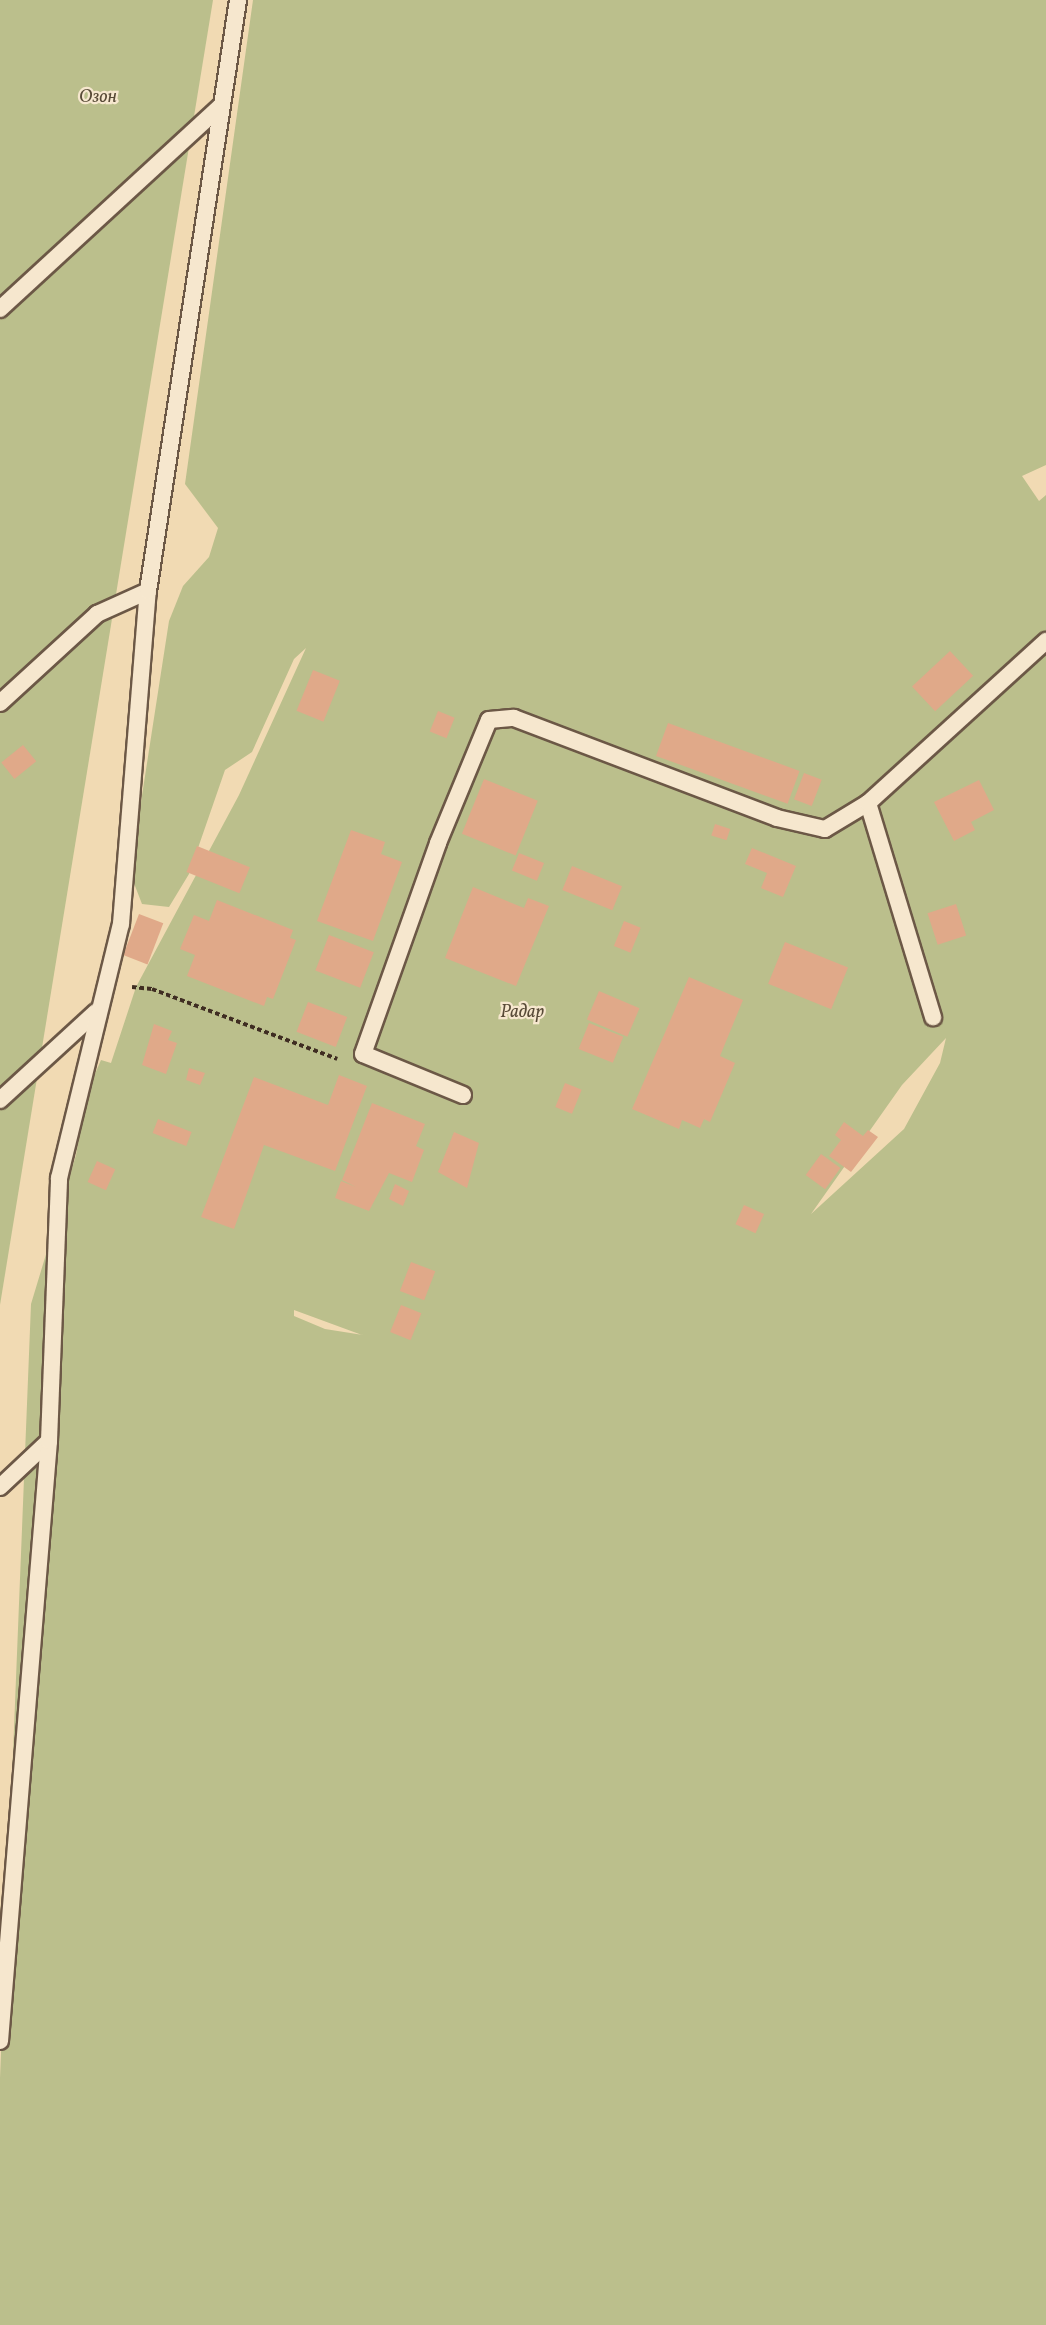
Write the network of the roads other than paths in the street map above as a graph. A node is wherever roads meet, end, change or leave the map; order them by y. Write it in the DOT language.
graph roads {
  1 [pos="238,0"];
  2 [pos="222,105"];
  3 [pos="0,309"];
  4 [pos="148,591"];
  5 [pos="1046,641"];
  6 [pos="0,703"];
  7 [pos="868,803"];
  8 [pos="96,1012"];
  9 [pos="933,1017"];
  10 [pos="463,1095"];
  11 [pos="0,1100"];
  12 [pos="49,1441"];
  13 [pos="0,1487"];
  14 [pos="13,1883"];
  15 [pos="0,1895"];
  16 [pos="0,2041"];
  1 -- 2 [label="lane"];
  2 -- 3 [label="lane"];
  2 -- 4 [label="lane"];
  4 -- 6 [label="lane"];
  4 -- 8 [label="lane"];
  5 -- 7 [label="lane"];
  7 -- 9 [label="lane"];
  7 -- 10 [label="lane"];
  8 -- 11 [label="lane"];
  8 -- 12 [label="lane"];
  12 -- 13 [label="lane"];
  12 -- 14 [label="lane"];
  14 -- 15 [label="lane"];
  14 -- 16 [label="lane"];
}
